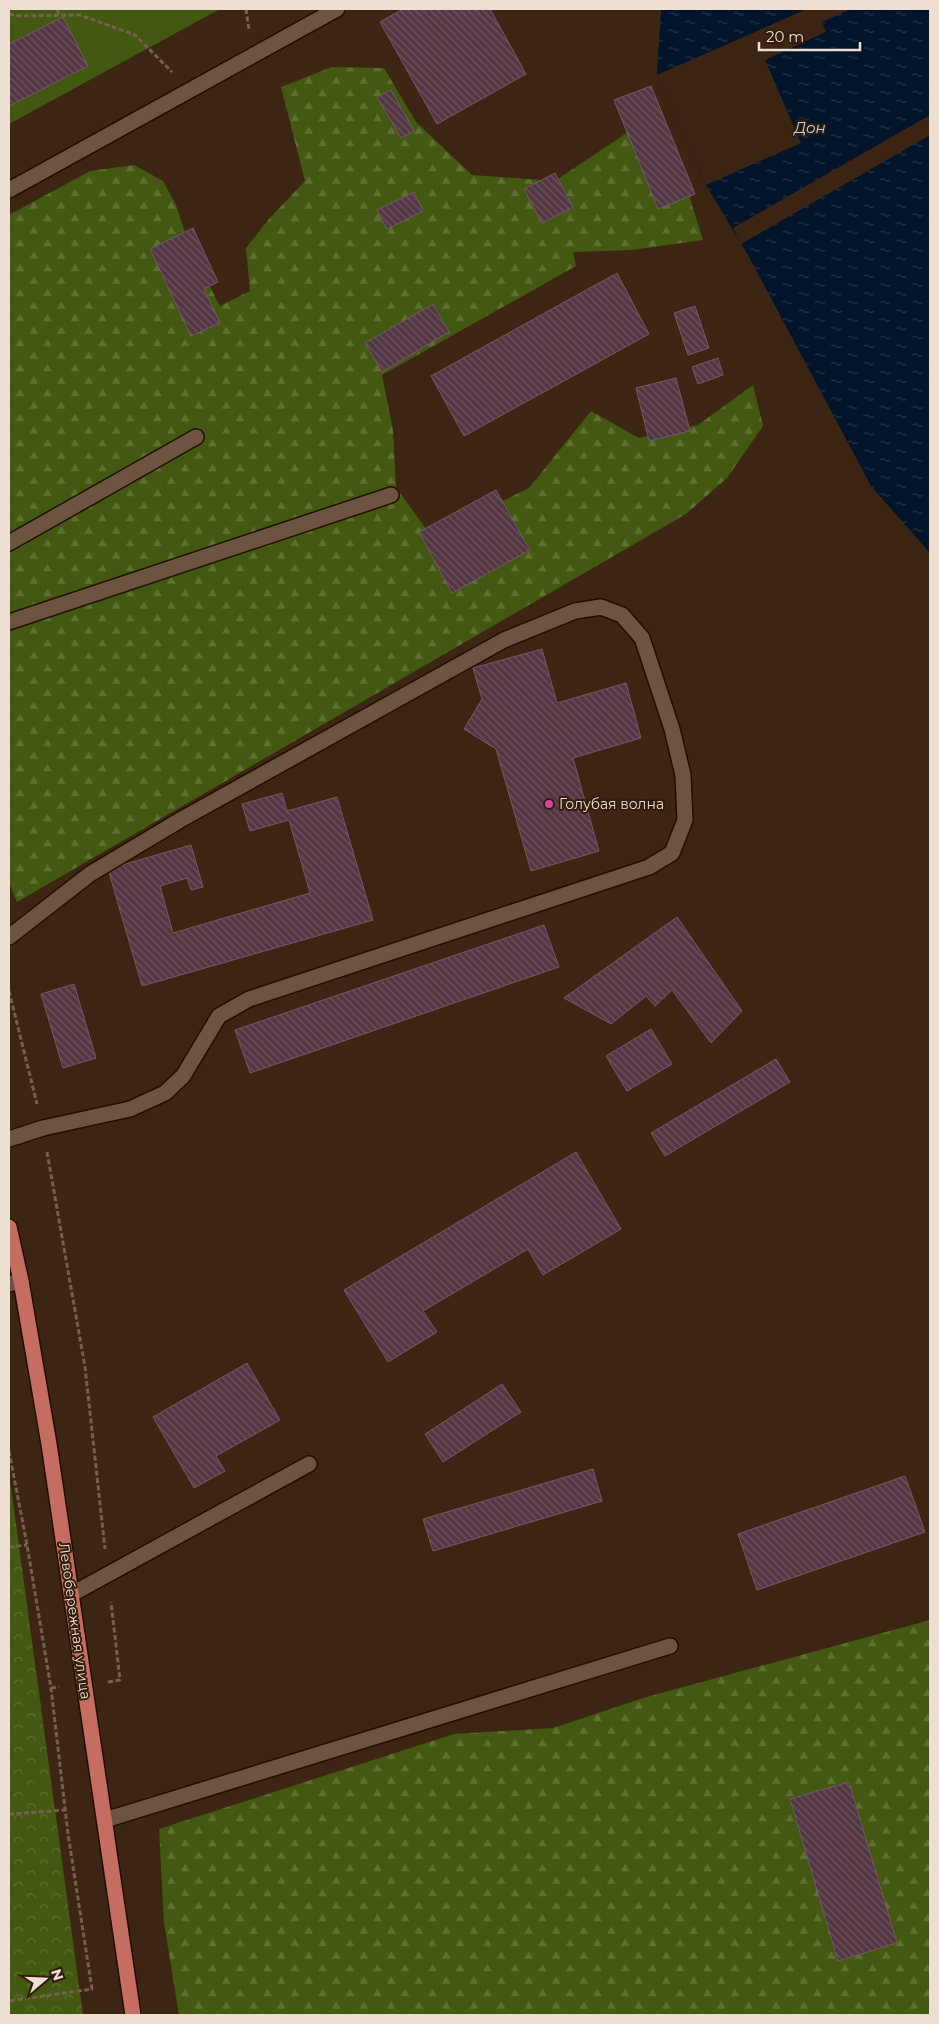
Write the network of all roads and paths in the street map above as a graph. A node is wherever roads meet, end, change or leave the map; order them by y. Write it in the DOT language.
graph roads {
  1 [pos="57,9"];
  2 [pos="337,9"];
  3 [pos="9,14"];
  4 [pos="59,15"];
  5 [pos="190,90"];
  6 [pos="9,190"];
  7 [pos="196,437"];
  8 [pos="392,495"];
  9 [pos="9,543"];
  10 [pos="9,622"];
  11 [pos="9,937"];
  12 [pos="9,991"];
  13 [pos="43,1128"];
  14 [pos="9,1139"];
  15 [pos="9,1227"];
  16 [pos="15,1283"];
  17 [pos="9,1451"];
  18 [pos="309,1464"];
  19 [pos="27,1544"];
  20 [pos="9,1547"];
  21 [pos="107,1574"];
  22 [pos="72,1594"];
  23 [pos="670,1646"];
  24 [pos="120,1680"];
  25 [pos="66,1810"];
  26 [pos="9,1814"];
  27 [pos="105,1820"];
  28 [pos="9,2001"];
  29 [pos="133,2015"];
  1 -- 4 [label="path"];
  2 -- 5 [label="lane"];
  3 -- 4 [label="path"];
  4 -- 5 [label="path"];
  5 -- 6 [label="lane"];
  7 -- 9 [label="lane"];
  8 -- 10 [label="lane"];
  11 -- 13 [label="lane"];
  12 -- 13 [label="path"];
  13 -- 14 [label="lane"];
  13 -- 21 [label="path"];
  15 -- 16 [label="main road, Левобережная улица"];
  16 -- 22 [label="main road, Левобережная улица"];
  17 -- 19 [label="path"];
  18 -- 21 [label="lane"];
  19 -- 20 [label="path"];
  19 -- 25 [label="path"];
  21 -- 22 [label="lane"];
  21 -- 24 [label="path"];
  22 -- 27 [label="main road, Левобережная улица"];
  23 -- 27 [label="lane"];
  25 -- 26 [label="path"];
  25 -- 28 [label="path"];
  27 -- 29 [label="main road, Левобережная улица"];
}
